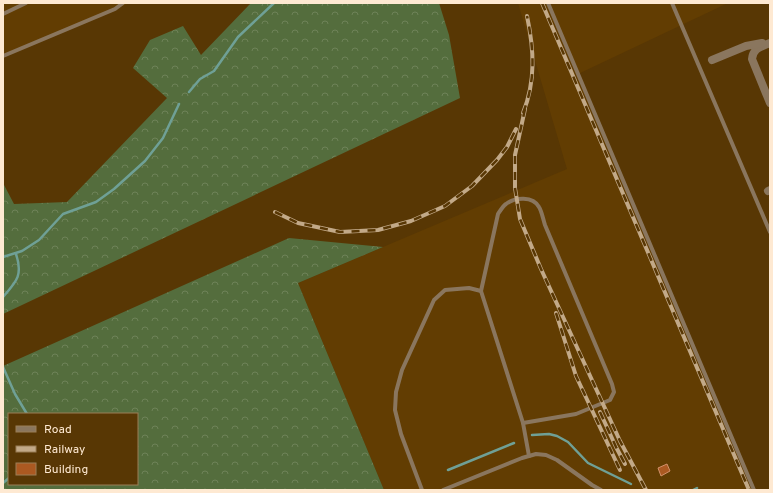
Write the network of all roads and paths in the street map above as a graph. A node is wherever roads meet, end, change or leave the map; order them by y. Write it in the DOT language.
graph roads {
  1 [pos="26,3"];
  2 [pos="122,3"];
  3 [pos="548,3"];
  4 [pos="672,3"];
  5 [pos="3,14"];
  6 [pos="770,43"];
  7 [pos="3,56"];
  8 [pos="712,60"];
  9 [pos="770,103"];
  10 [pos="770,232"];
  11 [pos="481,291"];
  12 [pos="523,423"];
  13 [pos="529,456"];
  14 [pos="422,490"];
  15 [pos="442,490"];
  16 [pos="602,490"];
  17 [pos="754,490"];
  1 -- 5 [label="lane"];
  2 -- 7 [label="lane"];
  3 -- 17 [label="lane"];
  4 -- 10 [label="lane"];
  6 -- 8 [label="street"];
  6 -- 9 [label="street"];
  11 -- 12 [label="lane"];
  11 -- 12 [label="lane"];
  11 -- 14 [label="lane"];
  12 -- 13 [label="lane"];
  13 -- 15 [label="lane"];
  13 -- 16 [label="lane"];
}
